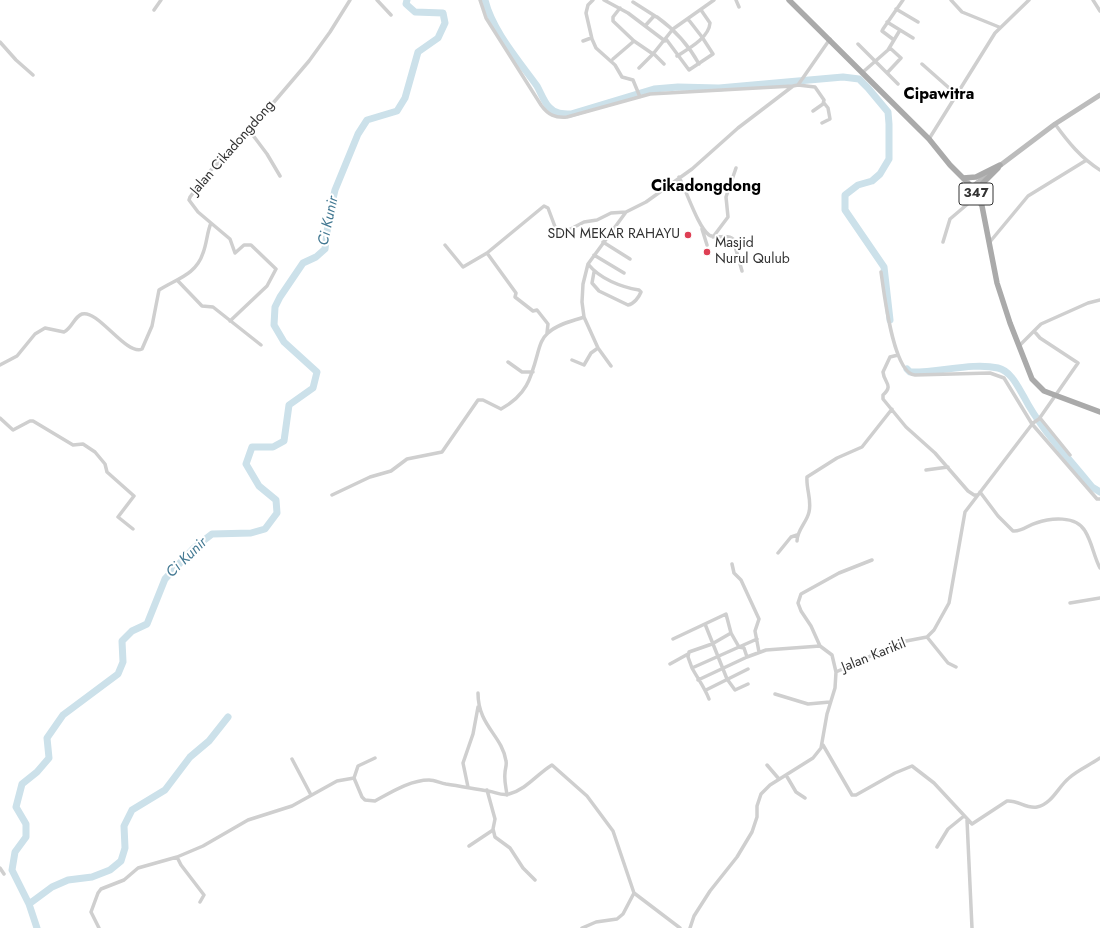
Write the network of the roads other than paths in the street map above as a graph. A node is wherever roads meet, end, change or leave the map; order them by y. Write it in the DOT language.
graph roads {
  1 [pos="161,0"];
  2 [pos="350,0"];
  3 [pos="377,0"];
  4 [pos="480,0"];
  5 [pos="593,0"];
  6 [pos="604,0"];
  7 [pos="714,0"];
  8 [pos="736,0"];
  9 [pos="789,0"];
  10 [pos="903,0"];
  11 [pos="951,0"];
  12 [pos="1030,0"];
  13 [pos="1093,0"];
  14 [pos="633,2"];
  15 [pos="739,7"];
  16 [pos="620,8"];
  17 [pos="896,9"];
  18 [pos="154,10"];
  19 [pos="701,10"];
  20 [pos="1100,10"];
  21 [pos="391,15"];
  22 [pos="655,16"];
  23 [pos="688,19"];
  24 [pos="887,22"];
  25 [pos="918,22"];
  26 [pos="645,26"];
  27 [pos="1000,27"];
  28 [pos="673,29"];
  29 [pos="900,30"];
  30 [pos="702,37"];
  31 [pos="592,38"];
  32 [pos="913,38"];
  33 [pos="830,39"];
  34 [pos="665,40"];
  35 [pos="894,40"];
  36 [pos="583,41"];
  37 [pos="634,41"];
  38 [pos="0,42"];
  39 [pos="858,44"];
  40 [pos="690,48"];
  41 [pos="890,48"];
  42 [pos="654,54"];
  43 [pos="677,56"];
  44 [pos="613,59"];
  45 [pos="875,62"];
  46 [pos="664,64"];
  47 [pos="699,64"];
  48 [pos="922,64"];
  49 [pos="639,68"];
  50 [pos="863,72"];
  51 [pos="887,73"];
  52 [pos="33,75"];
  53 [pos="799,82"];
  54 [pos="898,84"];
  55 [pos="793,86"];
  56 [pos="639,94"];
  57 [pos="957,95"];
  58 [pos="1100,95"];
  59 [pos="824,102"];
  60 [pos="812,111"];
  61 [pos="822,124"];
  62 [pos="1054,124"];
  63 [pos="249,130"];
  64 [pos="929,139"];
  65 [pos="1085,161"];
  66 [pos="1000,165"];
  67 [pos="736,168"];
  68 [pos="1100,170"];
  69 [pos="280,176"];
  70 [pos="679,177"];
  71 [pos="963,178"];
  72 [pos="972,187"];
  73 [pos="977,196"];
  74 [pos="626,212"];
  75 [pos="210,223"];
  76 [pos="702,228"];
  77 [pos="713,237"];
  78 [pos="603,242"];
  79 [pos="943,242"];
  80 [pos="988,243"];
  81 [pos="444,245"];
  82 [pos="707,245"];
  83 [pos="487,253"];
  84 [pos="594,255"];
  85 [pos="630,259"];
  86 [pos="588,264"];
  87 [pos="742,271"];
  88 [pos="594,272"];
  89 [pos="881,272"];
  90 [pos="624,273"];
  91 [pos="178,281"];
  92 [pos="1100,300"];
  93 [pos="584,317"];
  94 [pos="230,321"];
  95 [pos="1034,331"];
  96 [pos="547,333"];
  97 [pos="261,345"];
  98 [pos="1019,346"];
  99 [pos="598,348"];
  100 [pos="898,355"];
  101 [pos="572,360"];
  102 [pos="508,362"];
  103 [pos="0,365"];
  104 [pos="611,366"];
  105 [pos="533,372"];
  106 [pos="1054,396"];
  107 [pos="892,409"];
  108 [pos="1100,412"];
  109 [pos="0,418"];
  110 [pos="1040,419"];
  111 [pos="1033,423"];
  112 [pos="1070,455"];
  113 [pos="948,467"];
  114 [pos="926,470"];
  115 [pos="980,492"];
  116 [pos="332,495"];
  117 [pos="977,496"];
  118 [pos="1100,499"];
  119 [pos="133,529"];
  120 [pos="797,535"];
  121 [pos="797,541"];
  122 [pos="778,553"];
  123 [pos="872,560"];
  124 [pos="732,564"];
  125 [pos="1100,568"];
  126 [pos="1100,598"];
  127 [pos="1070,603"];
  128 [pos="705,624"];
  129 [pos="731,633"];
  130 [pos="928,638"];
  131 [pos="673,639"];
  132 [pos="757,639"];
  133 [pos="712,644"];
  134 [pos="820,646"];
  135 [pos="738,647"];
  136 [pos="760,652"];
  137 [pos="688,654"];
  138 [pos="718,655"];
  139 [pos="747,657"];
  140 [pos="670,664"];
  141 [pos="956,667"];
  142 [pos="692,668"];
  143 [pos="723,668"];
  144 [pos="748,669"];
  145 [pos="836,672"];
  146 [pos="727,678"];
  147 [pos="698,680"];
  148 [pos="748,684"];
  149 [pos="706,690"];
  150 [pos="478,693"];
  151 [pos="775,694"];
  152 [pos="709,699"];
  153 [pos="479,702"];
  154 [pos="830,702"];
  155 [pos="823,745"];
  156 [pos="375,758"];
  157 [pos="1100,758"];
  158 [pos="292,759"];
  159 [pos="767,765"];
  160 [pos="786,775"];
  161 [pos="354,778"];
  162 [pos="779,778"];
  163 [pos="468,787"];
  164 [pos="487,790"];
  165 [pos="508,794"];
  166 [pos="311,795"];
  167 [pos="805,798"];
  168 [pos="964,816"];
  169 [pos="967,820"];
  170 [pos="493,830"];
  171 [pos="469,846"];
  172 [pos="938,847"];
  173 [pos="177,857"];
  174 [pos="0,868"];
  175 [pos="4,874"];
  176 [pos="535,880"];
  177 [pos="634,894"];
  178 [pos="200,902"];
  179 [pos="99,928"];
  180 [pos="582,928"];
  181 [pos="680,928"];
  182 [pos="690,928"];
  183 [pos="972,928"];
  1 -- 18 [label="street"];
  2 -- 63 [label="street, Jalan Cikadongdong"];
  3 -- 21 [label="street"];
  4 -- 56 [label="street"];
  5 -- 31 [label="street"];
  6 -- 16 [label="street"];
  7 -- 19 [label="street"];
  8 -- 15 [label="street"];
  9 -- 33 [label="main road, 347"];
  10 -- 17 [label="street"];
  11 -- 27 [label="street"];
  12 -- 27 [label="street"];
  13 -- 20 [label="street"];
  14 -- 22 [label="street"];
  16 -- 26 [label="street"];
  16 -- 37 [label="street"];
  17 -- 24 [label="street"];
  17 -- 25 [label="street"];
  19 -- 23 [label="street"];
  19 -- 30 [label="street"];
  22 -- 26 [label="street"];
  22 -- 28 [label="street"];
  23 -- 28 [label="street"];
  23 -- 30 [label="street"];
  24 -- 29 [label="street"];
  24 -- 35 [label="street"];
  26 -- 34 [label="street"];
  27 -- 57 [label="street"];
  28 -- 34 [label="street"];
  28 -- 40 [label="street"];
  29 -- 32 [label="street"];
  29 -- 35 [label="street"];
  30 -- 40 [label="street"];
  30 -- 47 [label="street"];
  31 -- 36 [label="street"];
  31 -- 56 [label="street"];
  33 -- 50 [label="main road, 347"];
  33 -- 53 [label="street"];
  34 -- 42 [label="street"];
  34 -- 43 [label="street"];
  35 -- 41 [label="street"];
  37 -- 42 [label="street"];
  37 -- 44 [label="street"];
  38 -- 52 [label="street"];
  39 -- 45 [label="street"];
  40 -- 43 [label="street"];
  40 -- 47 [label="street"];
  41 -- 45 [label="street"];
  41 -- 51 [label="street"];
  42 -- 46 [label="street"];
  42 -- 49 [label="street"];
  43 -- 47 [label="street"];
  45 -- 50 [label="street"];
  45 -- 51 [label="street"];
  48 -- 57 [label="street"];
  50 -- 64 [label="main road, 347"];
  51 -- 54 [label="street"];
  53 -- 55 [label="street"];
  53 -- 59 [label="street"];
  55 -- 56 [label="street"];
  55 -- 70 [label="street"];
  57 -- 64 [label="street"];
  58 -- 62 [label="street"];
  59 -- 60 [label="street"];
  59 -- 61 [label="street"];
  62 -- 65 [label="street"];
  62 -- 66 [label="street"];
  63 -- 69 [label="street"];
  63 -- 75 [label="street, Jalan Cikadongdong"];
  64 -- 71 [label="main road, 347"];
  65 -- 68 [label="street"];
  65 -- 80 [label="street"];
  66 -- 71 [label="main road"];
  66 -- 72 [label="street"];
  66 -- 73 [label="main road"];
  67 -- 77 [label="street"];
  70 -- 74 [label="street"];
  70 -- 76 [label="street"];
  71 -- 72 [label="main road, 347"];
  72 -- 73 [label="main road, 347"];
  73 -- 79 [label="street"];
  73 -- 80 [label="main road, 347"];
  74 -- 78 [label="street"];
  74 -- 83 [label="street"];
  75 -- 91 [label="street"];
  75 -- 94 [label="street"];
  76 -- 77 [label="street"];
  76 -- 82 [label="street"];
  77 -- 87 [label="street"];
  78 -- 84 [label="street"];
  78 -- 85 [label="street"];
  80 -- 98 [label="main road, 347"];
  81 -- 83 [label="street"];
  83 -- 96 [label="street"];
  84 -- 86 [label="street"];
  84 -- 90 [label="street"];
  86 -- 88 [label="street"];
  86 -- 93 [label="street"];
  88 -- 88 [label="street"];
  89 -- 100 [label="street"];
  91 -- 94 [label="street"];
  91 -- 103 [label="street"];
  92 -- 95 [label="street"];
  93 -- 96 [label="street"];
  93 -- 99 [label="street"];
  94 -- 97 [label="street"];
  95 -- 98 [label="street"];
  95 -- 106 [label="street"];
  96 -- 105 [label="street"];
  98 -- 106 [label="main road, 347"];
  99 -- 101 [label="street"];
  99 -- 104 [label="street"];
  100 -- 107 [label="street"];
  100 -- 111 [label="street"];
  102 -- 105 [label="street"];
  105 -- 116 [label="street"];
  106 -- 108 [label="main road, 347"];
  106 -- 110 [label="street"];
  107 -- 113 [label="street"];
  107 -- 120 [label="street"];
  109 -- 119 [label="street"];
  110 -- 111 [label="street"];
  110 -- 112 [label="street"];
  111 -- 115 [label="street"];
  111 -- 118 [label="street"];
  113 -- 114 [label="street"];
  113 -- 117 [label="street"];
  115 -- 117 [label="street"];
  115 -- 125 [label="street"];
  117 -- 130 [label="street"];
  120 -- 121 [label="street"];
  120 -- 122 [label="street"];
  123 -- 134 [label="street"];
  124 -- 132 [label="street"];
  126 -- 127 [label="street"];
  128 -- 129 [label="street"];
  128 -- 131 [label="street"];
  128 -- 133 [label="street"];
  129 -- 133 [label="street"];
  129 -- 135 [label="street"];
  130 -- 141 [label="street"];
  130 -- 145 [label="street, Jalan Karikil"];
  132 -- 135 [label="street"];
  132 -- 136 [label="street"];
  133 -- 137 [label="street"];
  133 -- 138 [label="street"];
  134 -- 136 [label="street"];
  134 -- 145 [label="street"];
  135 -- 138 [label="street"];
  135 -- 139 [label="street"];
  136 -- 139 [label="street"];
  137 -- 140 [label="street"];
  137 -- 142 [label="street"];
  138 -- 142 [label="street"];
  138 -- 143 [label="street"];
  139 -- 143 [label="street"];
  142 -- 147 [label="street"];
  143 -- 146 [label="street"];
  143 -- 147 [label="street"];
  144 -- 146 [label="street"];
  145 -- 154 [label="street, Jalan Karikil"];
  146 -- 148 [label="street"];
  146 -- 149 [label="street"];
  147 -- 149 [label="street"];
  149 -- 152 [label="street"];
  150 -- 153 [label="street"];
  151 -- 154 [label="street"];
  153 -- 163 [label="street"];
  153 -- 165 [label="street"];
  154 -- 155 [label="street, Jalan Karikil"];
  155 -- 160 [label="street"];
  155 -- 168 [label="street"];
  156 -- 161 [label="street"];
  157 -- 169 [label="street"];
  158 -- 166 [label="street"];
  159 -- 162 [label="street"];
  160 -- 162 [label="street"];
  160 -- 167 [label="street"];
  161 -- 163 [label="street"];
  161 -- 166 [label="street"];
  162 -- 182 [label="street"];
  163 -- 164 [label="street"];
  164 -- 165 [label="street"];
  164 -- 170 [label="street"];
  165 -- 177 [label="street"];
  166 -- 173 [label="street"];
  168 -- 169 [label="street"];
  168 -- 172 [label="street"];
  169 -- 183 [label="street"];
  170 -- 171 [label="street"];
  170 -- 176 [label="street"];
  173 -- 178 [label="street"];
  173 -- 179 [label="street"];
  174 -- 175 [label="street"];
  177 -- 180 [label="street"];
  177 -- 181 [label="street"];
}
